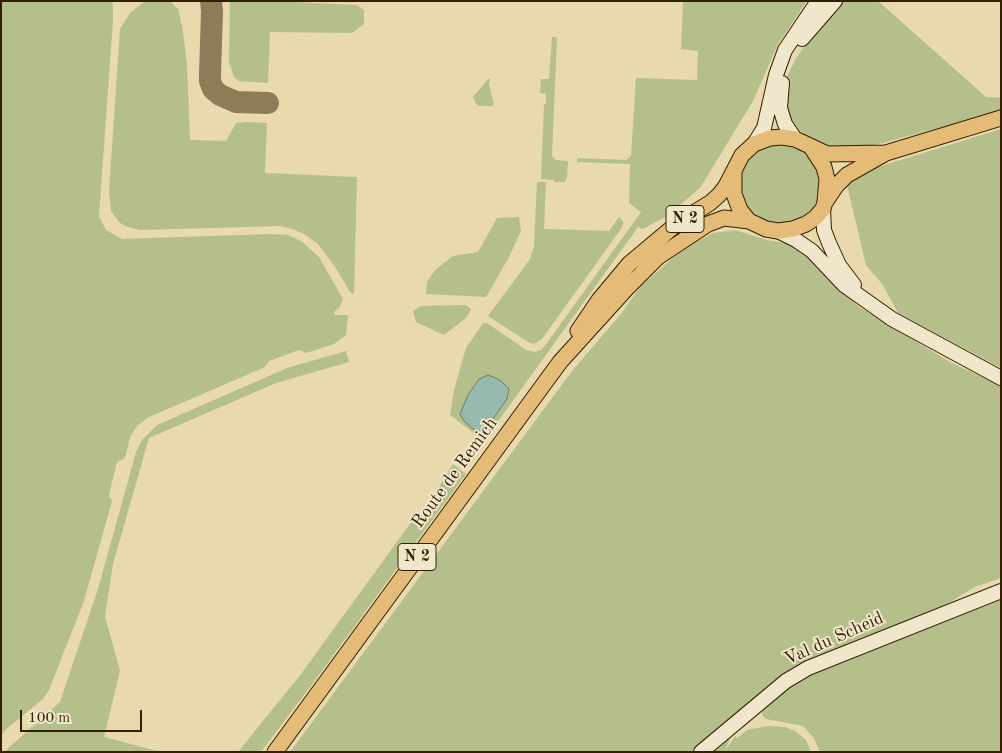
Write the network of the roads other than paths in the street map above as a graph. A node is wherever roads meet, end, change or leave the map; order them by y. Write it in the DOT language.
graph roads {
  1 [pos="820,1"];
  2 [pos="835,1"];
  3 [pos="787,64"];
  4 [pos="1001,118"];
  5 [pos="795,139"];
  6 [pos="754,144"];
  7 [pos="811,147"];
  8 [pos="886,153"];
  9 [pos="734,169"];
  10 [pos="824,206"];
  11 [pos="749,221"];
  12 [pos="778,231"];
  13 [pos="865,299"];
  14 [pos="560,362"];
  15 [pos="1001,378"];
  16 [pos="1001,591"];
  17 [pos="275,752"];
  18 [pos="701,752"];
  1 -- 3 [label="main road"];
  1 -- 6 [label="main road"];
  2 -- 3 [label="main road"];
  3 -- 5 [label="main road"];
  4 -- 8 [label="main road"];
  5 -- 6 [label="main road"];
  5 -- 7 [label="main road"];
  6 -- 9 [label="main road"];
  7 -- 8 [label="main road"];
  7 -- 10 [label="main road"];
  8 -- 10 [label="main road"];
  9 -- 11 [label="main road"];
  9 -- 14 [label="main road, Route de Remich / N 2"];
  10 -- 12 [label="main road"];
  10 -- 13 [label="main road"];
  11 -- 12 [label="main road"];
  11 -- 14 [label="main road, Route de Remich / N 2"];
  12 -- 13 [label="main road"];
  13 -- 15 [label="main road"];
  14 -- 17 [label="main road, Route de Remich / N 2"];
  16 -- 18 [label="main road, Val du Scheid"];
}
